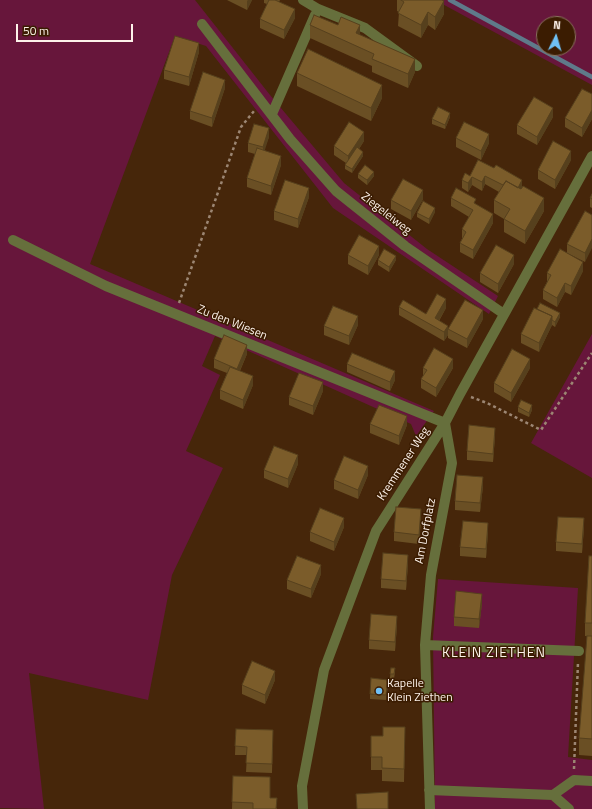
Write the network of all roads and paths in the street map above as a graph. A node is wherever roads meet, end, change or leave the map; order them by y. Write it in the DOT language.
graph roads {
  1 [pos="304,0"];
  2 [pos="318,9"];
  3 [pos="202,24"];
  4 [pos="417,66"];
  5 [pos="262,102"];
  6 [pos="272,114"];
  7 [pos="592,156"];
  8 [pos="13,240"];
  9 [pos="175,314"];
  10 [pos="504,314"];
  11 [pos="592,353"];
  12 [pos="460,394"];
  13 [pos="445,423"];
  14 [pos="425,645"];
  15 [pos="578,651"];
  16 [pos="574,780"];
  17 [pos="592,781"];
  18 [pos="429,790"];
  19 [pos="552,795"];
  20 [pos="303,809"];
  21 [pos="430,809"];
  22 [pos="569,809"];
  1 -- 2 [label="street"];
  2 -- 4 [label="street"];
  2 -- 6 [label="street"];
  3 -- 5 [label="street, Ziegeleiweg"];
  5 -- 6 [label="street, Ziegeleiweg"];
  5 -- 9 [label="path"];
  6 -- 10 [label="street, Ziegeleiweg"];
  7 -- 10 [label="street, Kremmener Weg"];
  8 -- 9 [label="street, Zu den Wiesen"];
  9 -- 13 [label="street, Zu den Wiesen"];
  10 -- 12 [label="street, Kremmener Weg"];
  11 -- 12 [label="path"];
  12 -- 13 [label="street, Kremmener Weg"];
  13 -- 14 [label="street, Am Dorfplatz"];
  13 -- 20 [label="street, Kremmener Weg"];
  14 -- 15 [label="street"];
  14 -- 18 [label="street, Am Dorfplatz"];
  15 -- 16 [label="path"];
  16 -- 17 [label="street"];
  16 -- 19 [label="street"];
  18 -- 19 [label="street"];
  18 -- 21 [label="street, Am Dorfplatz"];
  19 -- 22 [label="street"];
}
